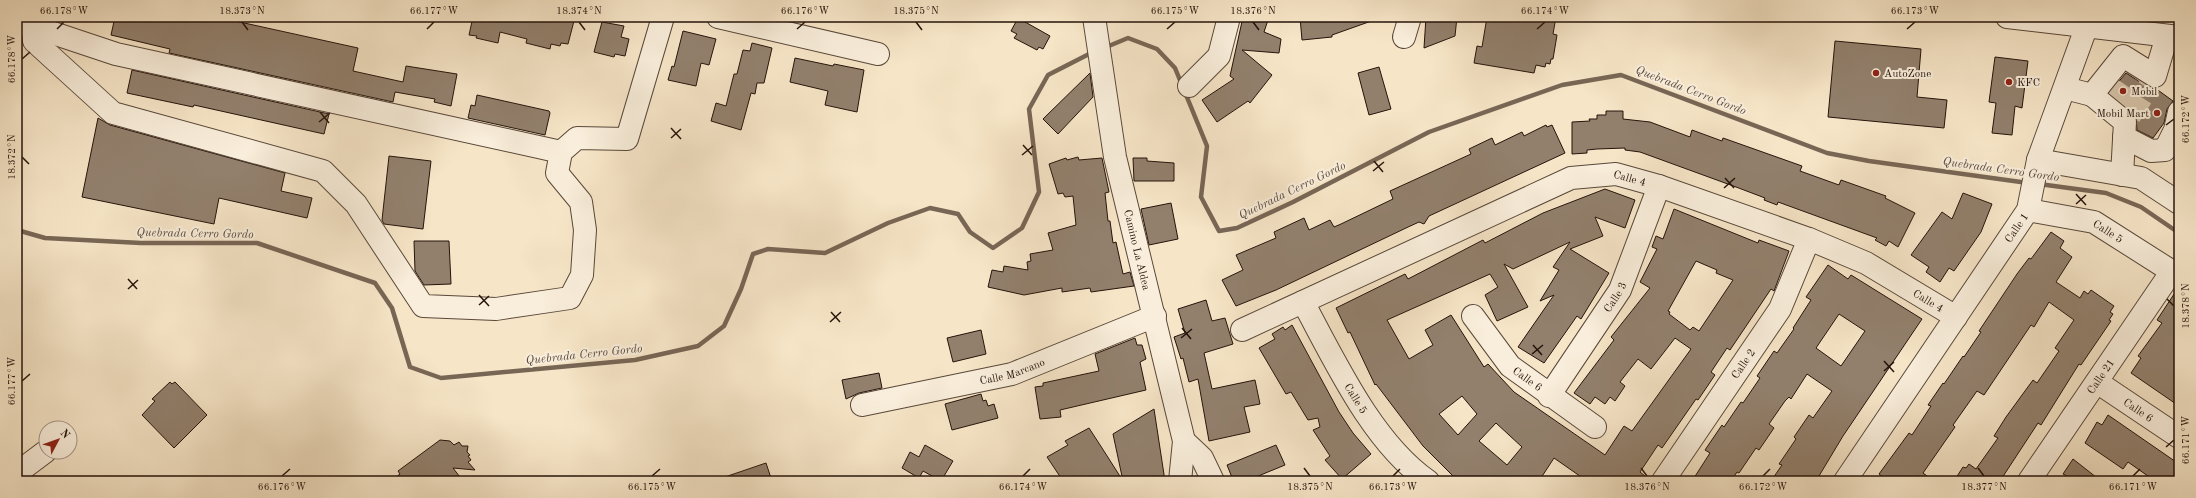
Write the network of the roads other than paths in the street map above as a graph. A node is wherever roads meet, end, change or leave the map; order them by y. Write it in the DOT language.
graph roads {
  1 [pos="663,17"];
  2 [pos="718,17"];
  3 [pos="1094,17"];
  4 [pos="1229,17"];
  5 [pos="2007,17"];
  6 [pos="2089,22"];
  7 [pos="25,24"];
  8 [pos="2173,37"];
  9 [pos="878,54"];
  10 [pos="1189,86"];
  11 [pos="2065,88"];
  12 [pos="2092,95"];
  13 [pos="2179,112"];
  14 [pos="2120,117"];
  15 [pos="561,152"];
  16 [pos="2038,160"];
  17 [pos="2122,175"];
  18 [pos="1659,186"];
  19 [pos="2179,203"];
  20 [pos="2028,210"];
  21 [pos="1809,239"];
  22 [pos="2176,274"];
  23 [pos="1302,302"];
  24 [pos="1155,316"];
  25 [pos="1473,316"];
  26 [pos="1956,317"];
  27 [pos="1242,330"];
  28 [pos="2097,382"];
  29 [pos="1549,396"];
  30 [pos="862,405"];
  31 [pos="1596,427"];
  32 [pos="2179,437"];
  33 [pos="1184,441"];
  34 [pos="38,458"];
  35 [pos="17,474"];
  36 [pos="1180,481"];
  37 [pos="1213,481"];
  38 [pos="1428,481"];
  39 [pos="1663,481"];
  40 [pos="1846,481"];
  41 [pos="2029,481"];
  1 -- 15 [label="street"];
  2 -- 9 [label="street"];
  3 -- 24 [label="street, Camino La Aldea"];
  4 -- 10 [label="street"];
  5 -- 6 [label="street"];
  6 -- 8 [label="street"];
  6 -- 11 [label="street, Calle 1"];
  7 -- 15 [label="street"];
  7 -- 15 [label="street"];
  8 -- 12 [label="street"];
  11 -- 12 [label="street"];
  11 -- 16 [label="street, Calle 1"];
  12 -- 14 [label="street"];
  13 -- 14 [label="street"];
  14 -- 17 [label="street"];
  16 -- 17 [label="street"];
  16 -- 20 [label="street, Calle 1"];
  17 -- 19 [label="street"];
  18 -- 21 [label="street, Calle 4"];
  18 -- 23 [label="street, Calle 4"];
  18 -- 29 [label="street, Calle 3"];
  20 -- 22 [label="street, Calle 5"];
  20 -- 26 [label="street, Calle 1"];
  21 -- 26 [label="street, Calle 4"];
  21 -- 39 [label="street, Calle 2"];
  22 -- 28 [label="street, Calle 21"];
  23 -- 27 [label="street, Calle 4"];
  23 -- 38 [label="street, Calle 5"];
  24 -- 30 [label="street, Calle Marcano"];
  24 -- 33 [label="street, Camino La Aldea"];
  25 -- 29 [label="street, Calle 6"];
  26 -- 40 [label="street, Calle 1"];
  28 -- 32 [label="street, Calle 6"];
  28 -- 41 [label="street, Calle 21"];
  29 -- 31 [label="street, Calle 6"];
  33 -- 36 [label="street, Camino La Aldea"];
  33 -- 37 [label="street"];
  34 -- 35 [label="street"];
}
